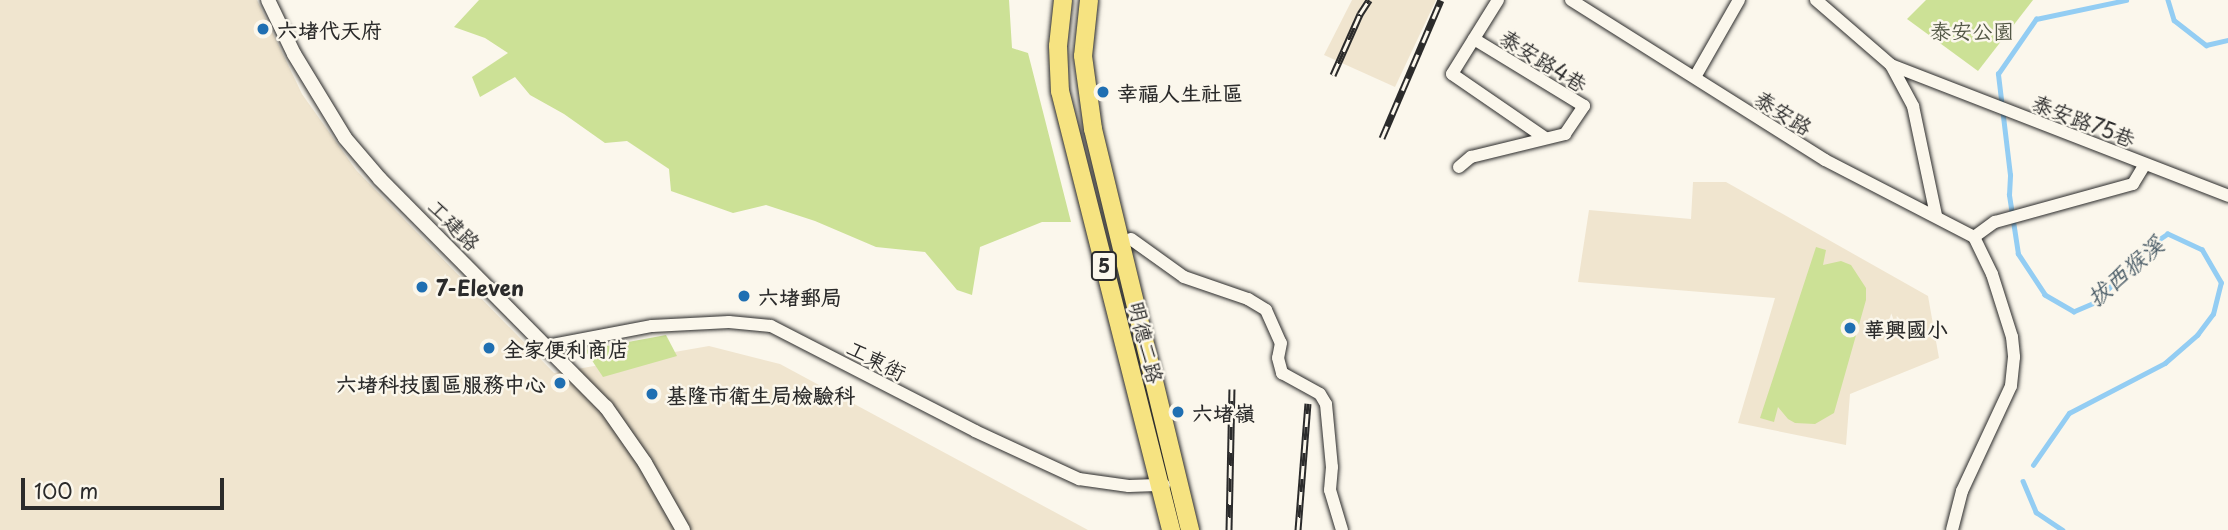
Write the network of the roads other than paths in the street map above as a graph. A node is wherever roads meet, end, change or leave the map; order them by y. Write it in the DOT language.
graph roads {
  1 [pos="268,0"];
  2 [pos="1063,0"];
  3 [pos="1089,0"];
  4 [pos="1498,0"];
  5 [pos="1571,0"];
  6 [pos="1739,0"];
  7 [pos="1816,0"];
  8 [pos="1474,39"];
  9 [pos="1891,65"];
  10 [pos="1695,77"];
  11 [pos="1545,138"];
  12 [pos="2145,164"];
  13 [pos="1460,167"];
  14 [pos="2228,196"];
  15 [pos="1936,215"];
  16 [pos="1974,237"];
  17 [pos="1131,239"];
  18 [pos="547,346"];
  19 [pos="1179,483"];
  20 [pos="1160,486"];
  21 [pos="683,530"];
  22 [pos="1171,530"];
  23 [pos="1190,530"];
  24 [pos="1342,530"];
  25 [pos="1952,530"];
  1 -- 18 [label="street, 工建路"];
  2 -- 20 [label="main road, 明德二路 / 5"];
  3 -- 19 [label="main road, 明德二路 / 5"];
  4 -- 8 [label="street"];
  5 -- 10 [label="street, 泰安路"];
  6 -- 10 [label="street"];
  7 -- 9 [label="street"];
  8 -- 11 [label="street"];
  8 -- 11 [label="street, 泰安路4巷"];
  9 -- 12 [label="street, 泰安路75巷"];
  9 -- 15 [label="street"];
  10 -- 15 [label="street, 泰安路"];
  11 -- 13 [label="street, 泰安路4巷"];
  12 -- 14 [label="street, 泰安路75巷"];
  12 -- 16 [label="street"];
  15 -- 16 [label="street, 泰安路"];
  16 -- 25 [label="street"];
  17 -- 24 [label="street"];
  18 -- 20 [label="street, 工東街"];
  18 -- 21 [label="street, 工建路"];
  19 -- 20 [label="street, 工東街"];
  19 -- 23 [label="main road, 明德二路 / 5"];
  20 -- 22 [label="main road, 明德二路 / 5"];
}
